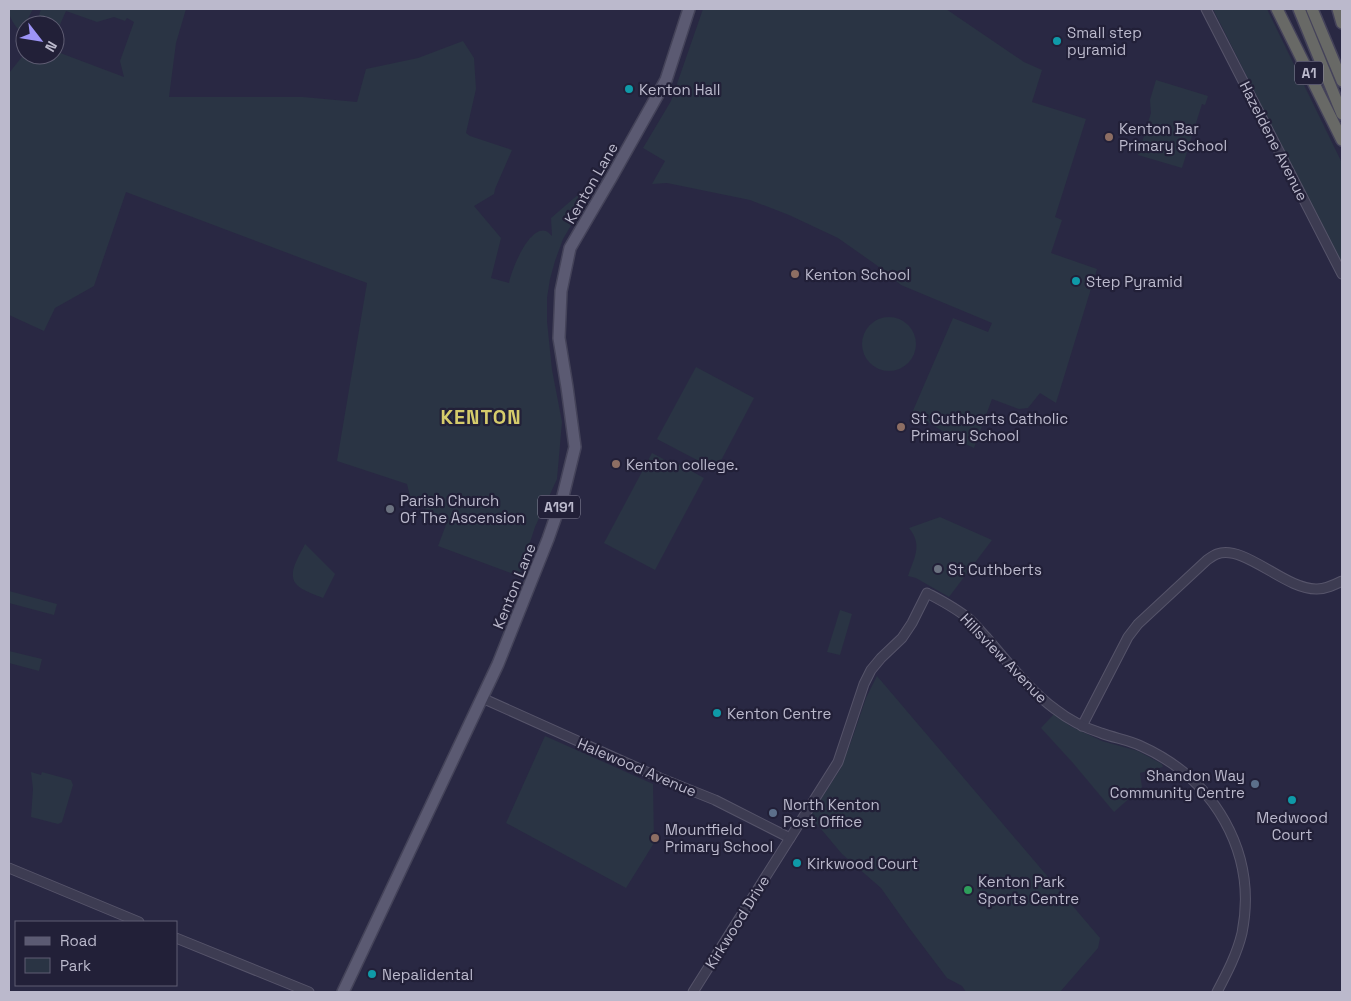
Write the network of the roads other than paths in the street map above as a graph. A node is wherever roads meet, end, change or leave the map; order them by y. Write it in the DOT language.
graph roads {
  1 [pos="689,9"];
  2 [pos="1206,9"];
  3 [pos="1277,9"];
  4 [pos="1299,9"];
  5 [pos="1312,9"];
  6 [pos="1338,9"];
  7 [pos="1342,23"];
  8 [pos="1342,81"];
  9 [pos="1342,114"];
  10 [pos="1342,140"];
  11 [pos="1342,274"];
  12 [pos="1342,581"];
  13 [pos="927,593"];
  14 [pos="482,698"];
  15 [pos="1082,726"];
  16 [pos="790,838"];
  17 [pos="9,868"];
  18 [pos="137,921"];
  19 [pos="178,939"];
  20 [pos="309,992"];
  21 [pos="343,992"];
  22 [pos="693,992"];
  23 [pos="1217,992"];
  1 -- 14 [label="main road, Kenton Lane / A191"];
  2 -- 11 [label="street, Hazeldene Avenue"];
  3 -- 10 [label="highway, A1"];
  4 -- 9 [label="highway, A1"];
  5 -- 8 [label="highway, A1"];
  6 -- 7 [label="highway"];
  12 -- 15 [label="street"];
  13 -- 15 [label="street, Hillsview Avenue"];
  13 -- 16 [label="street, Kirkwood Drive"];
  14 -- 16 [label="street, Halewood Avenue"];
  14 -- 21 [label="main road, Kenton Lane / A191"];
  15 -- 23 [label="street, Hillsview Avenue"];
  16 -- 22 [label="street, Kirkwood Drive"];
  17 -- 18 [label="street"];
  19 -- 20 [label="street"];
}
